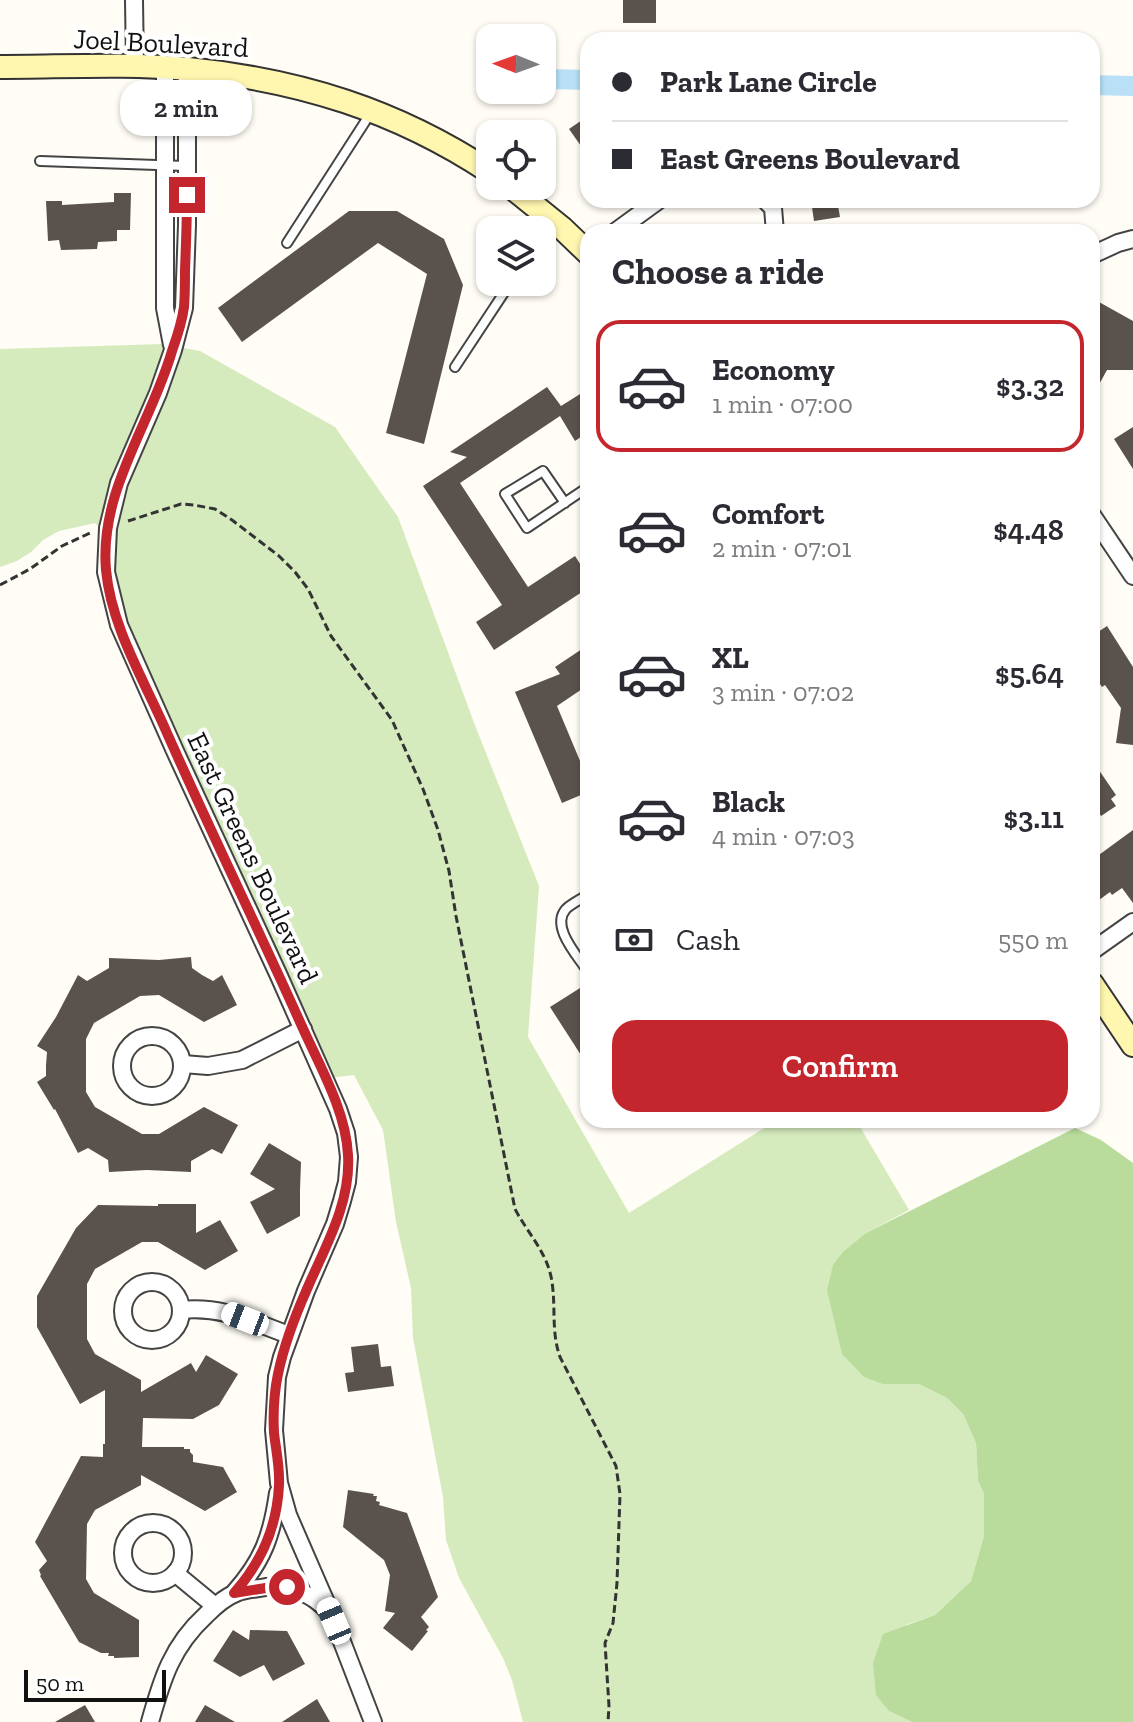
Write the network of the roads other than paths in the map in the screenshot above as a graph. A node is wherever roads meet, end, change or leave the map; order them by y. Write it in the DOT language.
graph roads {
  1 [pos="134,0"];
  2 [pos="0,67"];
  3 [pos="135,67"];
  4 [pos="165,68"];
  5 [pos="187,69"];
  6 [pos="372,111"];
  7 [pos="40,161"];
  8 [pos="476,164"];
  9 [pos="164,165"];
  10 [pos="187,166"];
  11 [pos="523,200"];
  12 [pos="648,208"];
  13 [pos="537,216"];
  14 [pos="626,224"];
  15 [pos="556,233"];
  16 [pos="1133,239"];
  17 [pos="287,243"];
  18 [pos="580,248"];
  19 [pos="1100,251"];
  20 [pos="502,296"];
  21 [pos="173,350"];
  22 [pos="455,367"];
  23 [pos="580,493"];
  24 [pos="565,503"];
  25 [pos="1100,527"];
  26 [pos="1133,576"];
  27 [pos="580,900"];
  28 [pos="1133,922"];
  29 [pos="1100,945"];
  30 [pos="580,960"];
  31 [pos="1100,996"];
  32 [pos="303,1029"];
  33 [pos="1133,1045"];
  34 [pos="183,1064"];
  35 [pos="181,1310"];
  36 [pos="289,1335"];
  37 [pos="279,1483"];
  38 [pos="175,1573"];
  39 [pos="234,1593"];
  40 [pos="215,1606"];
  41 [pos="334,1621"];
  42 [pos="150,1722"];
  43 [pos="373,1722"];
  1 -- 3 [label="street"];
  2 -- 3 [label="main road, Joel Boulevard"];
  3 -- 4 [label="main road, Joel Boulevard"];
  4 -- 5 [label="main road, Joel Boulevard"];
  4 -- 9 [label="street"];
  5 -- 6 [label="main road, Joel Boulevard"];
  5 -- 10 [label="street, East Greens Boulevard"];
  6 -- 8 [label="main road, Joel Boulevard"];
  6 -- 17 [label="lane"];
  7 -- 9 [label="lane"];
  9 -- 10 [label="lane"];
  9 -- 21 [label="street"];
  10 -- 21 [label="street, East Greens Boulevard"];
  11 -- 13 [label="main road"];
  12 -- 14 [label="street"];
  15 -- 18 [label="main road"];
  16 -- 19 [label="street"];
  20 -- 22 [label="lane"];
  21 -- 32 [label="street, East Greens Boulevard"];
  23 -- 24 [label="lane"];
  24 -- 24 [label="lane"];
  25 -- 26 [label="street"];
  27 -- 30 [label="lane"];
  28 -- 29 [label="street"];
  31 -- 33 [label="main road"];
  32 -- 34 [label="street"];
  32 -- 36 [label="street, East Greens Boulevard"];
  35 -- 36 [label="street"];
  36 -- 37 [label="street, East Greens Boulevard"];
  37 -- 39 [label="street, East Greens Boulevard"];
  37 -- 41 [label="street, East Greens Boulevard"];
  38 -- 40 [label="street"];
  39 -- 40 [label="street"];
  39 -- 41 [label="street"];
  40 -- 42 [label="street"];
  41 -- 43 [label="street, East Greens Boulevard"];
}
